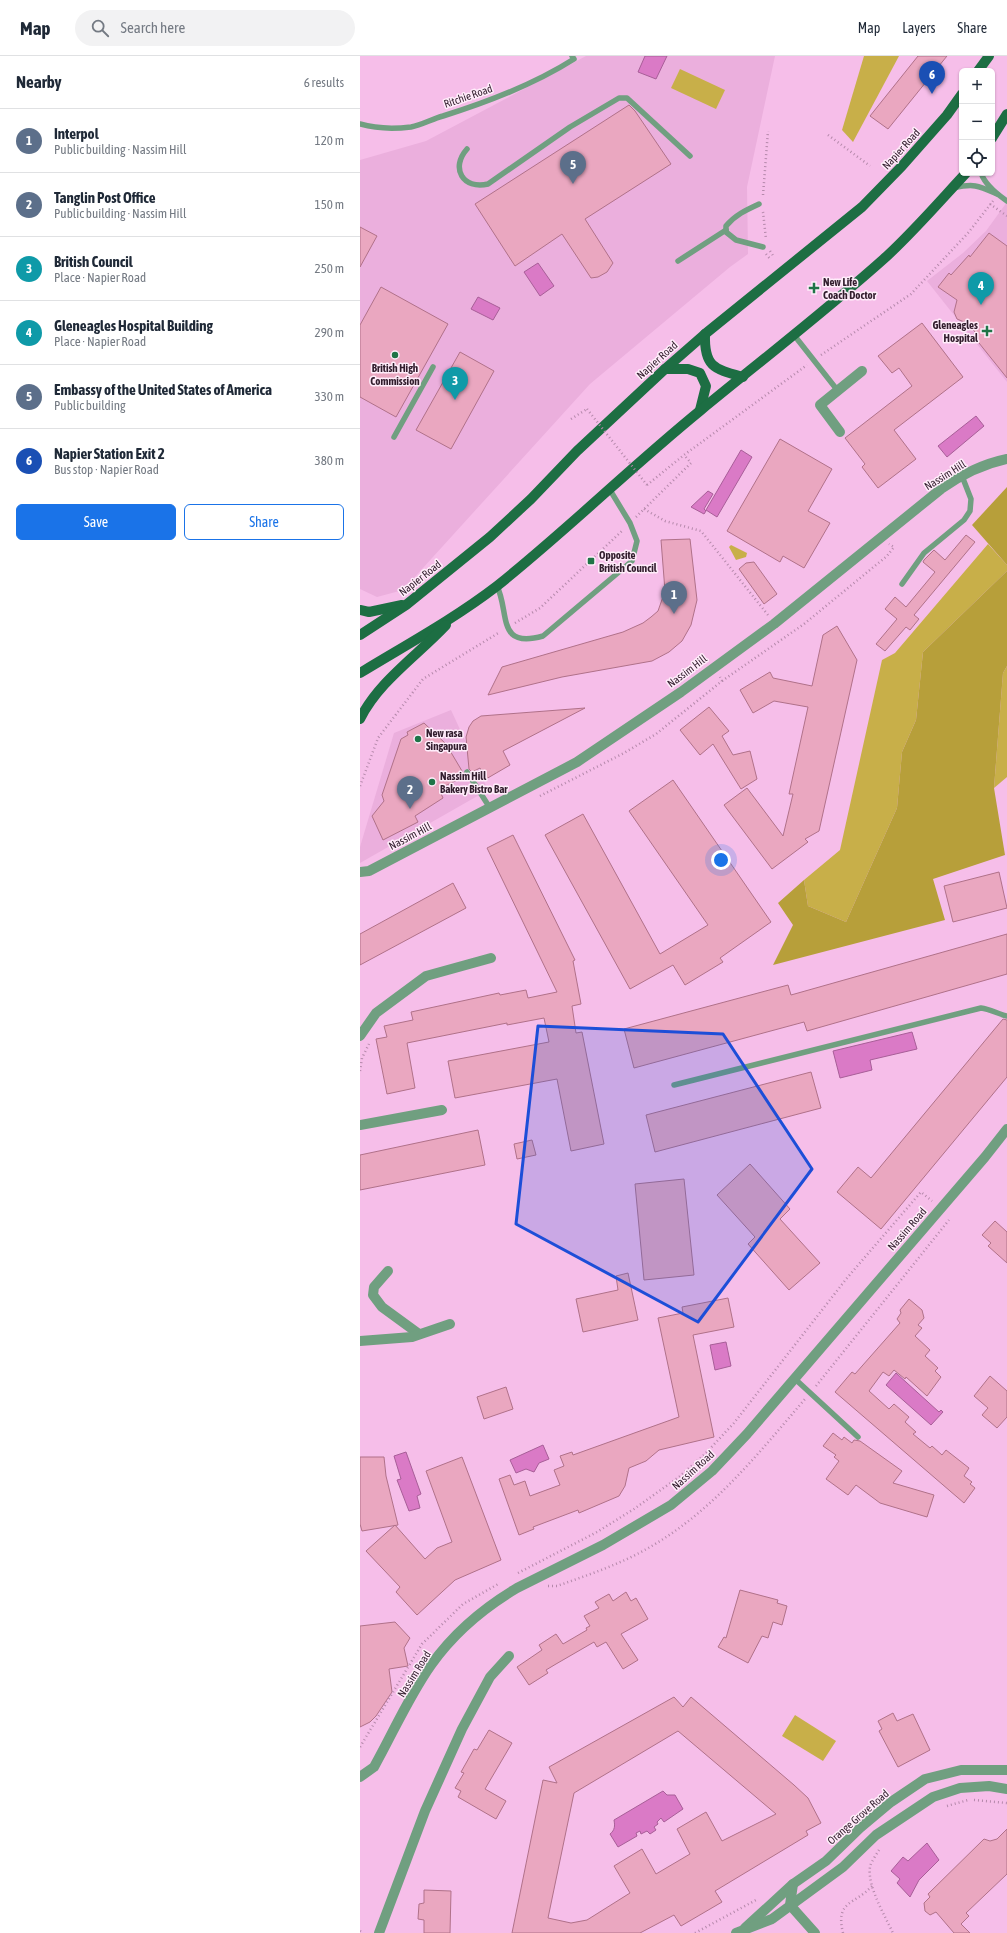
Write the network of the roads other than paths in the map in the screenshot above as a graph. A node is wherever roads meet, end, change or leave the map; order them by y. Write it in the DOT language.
graph roads {
  1 [pos="572,56"];
  2 [pos="989,56"];
  3 [pos="980,68"];
  4 [pos="959,98"];
  5 [pos="1007,114"];
  6 [pos="360,124"];
  7 [pos="995,133"];
  8 [pos="467,148"];
  9 [pos="690,156"];
  10 [pos="963,176"];
  11 [pos="982,176"];
  12 [pos="952,189"];
  13 [pos="997,194"];
  14 [pos="1007,202"];
  15 [pos="759,204"];
  16 [pos="726,230"];
  17 [pos="763,247"];
  18 [pos="678,261"];
  19 [pos="705,334"];
  20 [pos="794,335"];
  21 [pos="433,367"];
  22 [pos="665,368"];
  23 [pos="862,371"];
  24 [pos="743,377"];
  25 [pos="838,391"];
  26 [pos="700,410"];
  27 [pos="840,432"];
  28 [pos="394,437"];
  29 [pos="1007,459"];
  30 [pos="962,476"];
  31 [pos="610,490"];
  32 [pos="902,584"];
  33 [pos="497,586"];
  34 [pos="406,605"];
  35 [pos="360,610"];
  36 [pos="454,617"];
  37 [pos="360,635"];
  38 [pos="360,673"];
  39 [pos="360,719"];
  40 [pos="467,772"];
  41 [pos="490,808"];
  42 [pos="360,872"];
  43 [pos="491,958"];
  44 [pos="1007,1016"];
  45 [pos="360,1036"];
  46 [pos="674,1085"];
  47 [pos="442,1110"];
  48 [pos="360,1125"];
  49 [pos="1007,1129"];
  50 [pos="388,1271"];
  51 [pos="450,1324"];
  52 [pos="419,1334"];
  53 [pos="360,1341"];
  54 [pos="794,1378"];
  55 [pos="858,1437"];
  56 [pos="509,1656"];
  57 [pos="1007,1770"];
  58 [pos="360,1777"];
  59 [pos="1007,1789"];
  60 [pos="793,1884"];
  61 [pos="790,1905"];
  62 [pos="740,1931"];
  63 [pos="379,1933"];
  64 [pos="815,1933"];
  1 -- 6 [label="lane, Ritchie Road"];
  2 -- 3 [label="main road"];
  4 -- 19 [label="main road, Napier Road"];
  5 -- 7 [label="main road"];
  8 -- 9 [label="lane"];
  10 -- 12 [label="main road"];
  11 -- 13 [label="lane"];
  12 -- 13 [label="lane"];
  12 -- 20 [label="main road"];
  13 -- 14 [label="lane"];
  15 -- 16 [label="lane"];
  16 -- 17 [label="lane"];
  16 -- 18 [label="lane"];
  19 -- 22 [label="main road, Napier Road"];
  19 -- 24 [label="main road"];
  20 -- 24 [label="main road"];
  20 -- 25 [label="lane"];
  21 -- 28 [label="lane"];
  22 -- 26 [label="main road"];
  22 -- 34 [label="main road, Napier Road"];
  23 -- 25 [label="street"];
  24 -- 26 [label="main road"];
  25 -- 27 [label="street"];
  26 -- 31 [label="main road"];
  29 -- 30 [label="street, Nassim Hill"];
  30 -- 32 [label="lane"];
  30 -- 41 [label="street, Nassim Hill"];
  31 -- 33 [label="main road"];
  31 -- 33 [label="lane"];
  33 -- 36 [label="main road"];
  34 -- 35 [label="main road"];
  34 -- 37 [label="main road, Napier Road"];
  36 -- 38 [label="main road"];
  36 -- 39 [label="main road"];
  40 -- 41 [label="lane"];
  41 -- 42 [label="street, Nassim Hill"];
  43 -- 45 [label="street"];
  44 -- 46 [label="lane"];
  47 -- 48 [label="street"];
  49 -- 54 [label="street, Nassim Road"];
  50 -- 52 [label="street"];
  51 -- 52 [label="street"];
  52 -- 53 [label="street"];
  54 -- 55 [label="lane"];
  54 -- 58 [label="street, Nassim Road"];
  56 -- 63 [label="street"];
  57 -- 60 [label="street, Orange Grove Road"];
  59 -- 61 [label="street, Orange Grove Road"];
  60 -- 61 [label="street"];
  60 -- 62 [label="street, Orange Grove Road"];
  61 -- 62 [label="street, Orange Grove Road"];
  61 -- 64 [label="street"];
}
